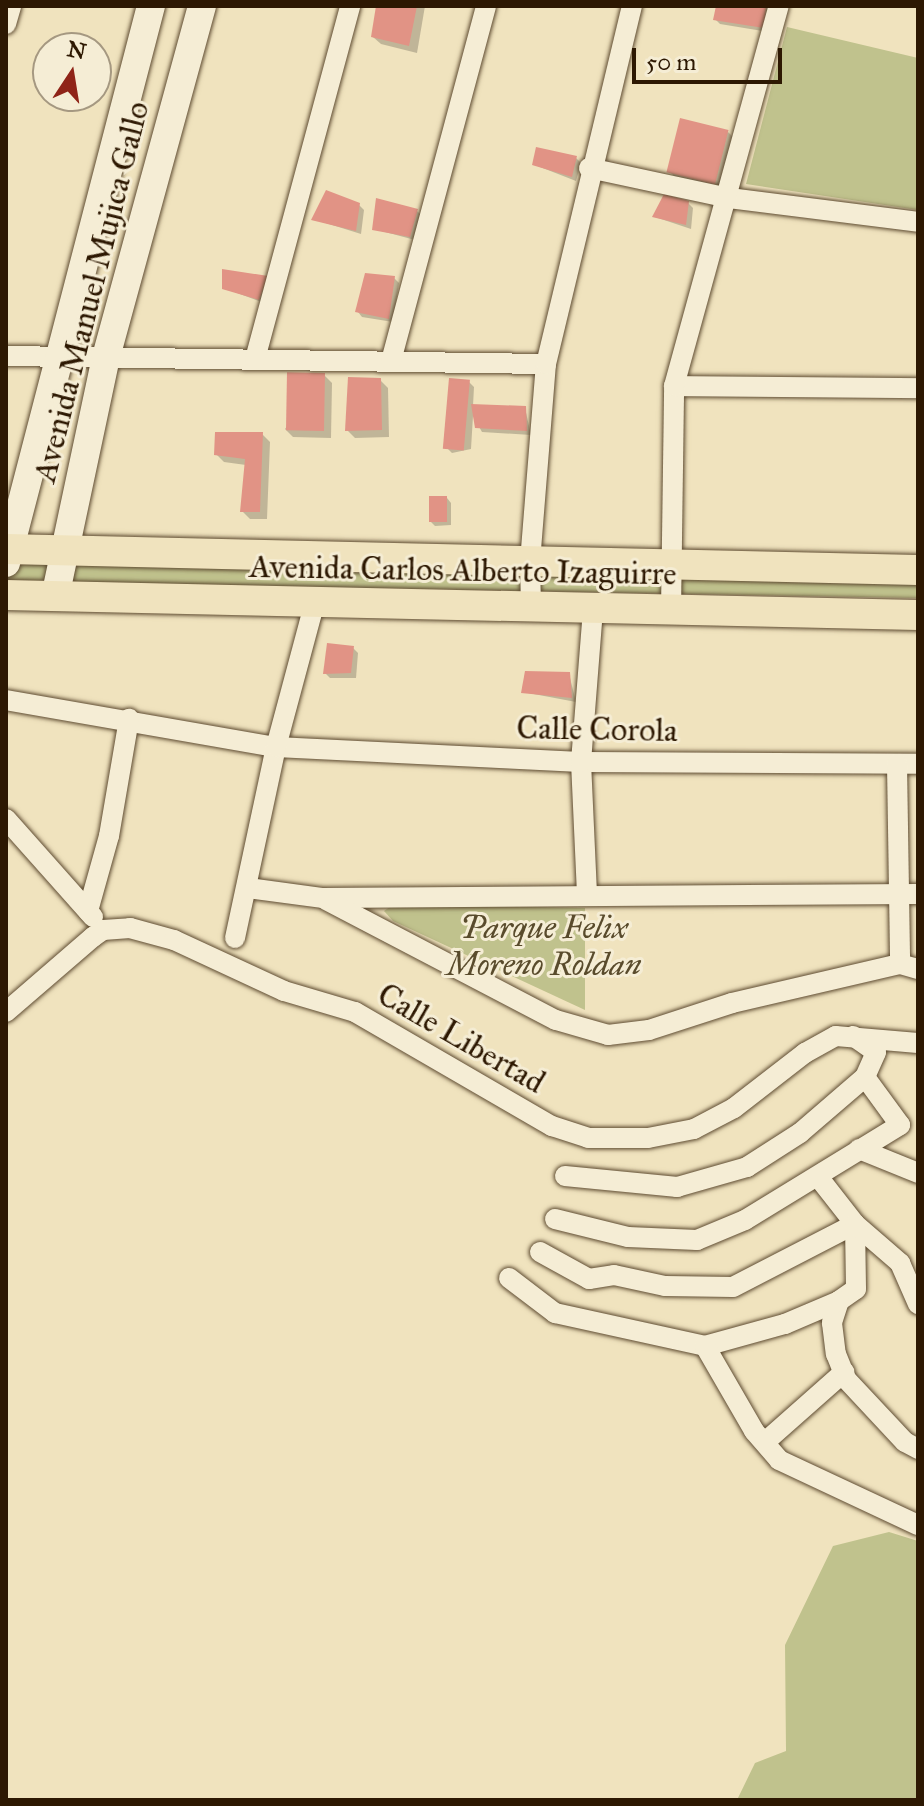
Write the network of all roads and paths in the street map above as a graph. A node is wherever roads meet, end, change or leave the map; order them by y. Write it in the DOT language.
graph roads {
  1 [pos="151,6"];
  2 [pos="202,6"];
  3 [pos="350,6"];
  4 [pos="486,6"];
  5 [pos="632,6"];
  6 [pos="779,6"];
  7 [pos="589,168"];
  8 [pos="729,198"];
  9 [pos="918,222"];
  10 [pos="6,356"];
  11 [pos="59,357"];
  12 [pos="106,357"];
  13 [pos="255,359"];
  14 [pos="391,361"];
  15 [pos="546,364"];
  16 [pos="674,386"];
  17 [pos="918,388"];
  18 [pos="64,550"];
  19 [pos="7,554"];
  20 [pos="530,562"];
  21 [pos="669,566"];
  22 [pos="918,570"];
  23 [pos="6,595"];
  24 [pos="55,597"];
  25 [pos="314,605"];
  26 [pos="531,608"];
  27 [pos="593,610"];
  28 [pos="671,610"];
  29 [pos="918,615"];
  30 [pos="6,700"];
  31 [pos="129,719"];
  32 [pos="276,747"];
  33 [pos="581,762"];
  34 [pos="897,764"];
  35 [pos="918,764"];
  36 [pos="7,823"];
  37 [pos="248,888"];
  38 [pos="587,894"];
  39 [pos="908,894"];
  40 [pos="323,898"];
  41 [pos="88,911"];
  42 [pos="103,930"];
  43 [pos="235,938"];
  44 [pos="909,966"];
  45 [pos="6,1012"];
  46 [pos="853,1036"];
  47 [pos="918,1043"];
  48 [pos="865,1077"];
  49 [pos="909,1123"];
  50 [pos="859,1149"];
  51 [pos="918,1173"];
  52 [pos="565,1176"];
  53 [pos="819,1178"];
  54 [pos="555,1219"];
  55 [pos="855,1224"];
  56 [pos="540,1252"];
  57 [pos="909,1268"];
  58 [pos="509,1278"];
  59 [pos="839,1301"];
  60 [pos="918,1304"];
  61 [pos="705,1346"];
  62 [pos="844,1372"];
  63 [pos="765,1442"];
  64 [pos="918,1449"];
  65 [pos="918,1525"];
  1 -- 11 [label="street, Avenida Manuel Mujica Gallo"];
  2 -- 12 [label="street, Avenida Manuel Mujica Gallo"];
  3 -- 13 [label="street"];
  4 -- 14 [label="street"];
  5 -- 7 [label="street"];
  6 -- 8 [label="street"];
  7 -- 8 [label="street"];
  7 -- 15 [label="street"];
  8 -- 9 [label="street"];
  8 -- 16 [label="street"];
  10 -- 11 [label="street"];
  11 -- 12 [label="street"];
  11 -- 19 [label="street, Avenida Manuel Mujica Gallo"];
  12 -- 13 [label="street"];
  12 -- 18 [label="street, Avenida Manuel Mujica Gallo"];
  13 -- 14 [label="street"];
  14 -- 15 [label="street"];
  15 -- 20 [label="street"];
  16 -- 17 [label="street"];
  16 -- 21 [label="street"];
  18 -- 19 [label="main road, Avenida Carlos Alberto Izaguirre"];
  18 -- 20 [label="main road, Avenida Carlos Alberto Izaguirre"];
  18 -- 24 [label="street, Avenida Manuel Mujica Gallo"];
  20 -- 21 [label="main road, Avenida Carlos Alberto Izaguirre"];
  20 -- 26 [label="street"];
  21 -- 22 [label="main road, Avenida Carlos Alberto Izaguirre"];
  21 -- 28 [label="street"];
  23 -- 24 [label="main road, Avenida Carlos Alberto Izaguirre"];
  24 -- 25 [label="main road, Avenida Carlos Alberto Izaguirre"];
  25 -- 26 [label="main road, Avenida Carlos Alberto Izaguirre"];
  25 -- 32 [label="street"];
  26 -- 27 [label="main road, Avenida Carlos Alberto Izaguirre"];
  27 -- 28 [label="main road, Avenida Carlos Alberto Izaguirre"];
  27 -- 33 [label="street"];
  28 -- 29 [label="main road, Avenida Carlos Alberto Izaguirre"];
  30 -- 31 [label="street, Calle Corola"];
  31 -- 32 [label="street, Calle Corola"];
  31 -- 41 [label="street"];
  32 -- 33 [label="street, Calle Corola"];
  32 -- 37 [label="street"];
  33 -- 34 [label="street, Calle Corola"];
  33 -- 38 [label="street"];
  34 -- 35 [label="street, Calle Corola"];
  34 -- 39 [label="street"];
  36 -- 41 [label="street"];
  37 -- 40 [label="street"];
  37 -- 43 [label="street"];
  38 -- 39 [label="street"];
  38 -- 40 [label="street"];
  39 -- 44 [label="street"];
  40 -- 44 [label="street"];
  41 -- 42 [label="street"];
  42 -- 45 [label="street"];
  42 -- 46 [label="street, Calle Libertad"];
  46 -- 47 [label="street, Calle Libertad"];
  46 -- 48 [label="street"];
  48 -- 49 [label="street"];
  48 -- 52 [label="street"];
  49 -- 50 [label="street"];
  50 -- 51 [label="street"];
  50 -- 53 [label="street"];
  53 -- 54 [label="street"];
  53 -- 55 [label="street"];
  55 -- 56 [label="street"];
  55 -- 57 [label="street"];
  55 -- 59 [label="street"];
  57 -- 60 [label="street"];
  58 -- 61 [label="street"];
  59 -- 61 [label="street"];
  59 -- 62 [label="street"];
  61 -- 63 [label="street"];
  62 -- 63 [label="street"];
  62 -- 64 [label="street"];
  63 -- 65 [label="street"];
}
